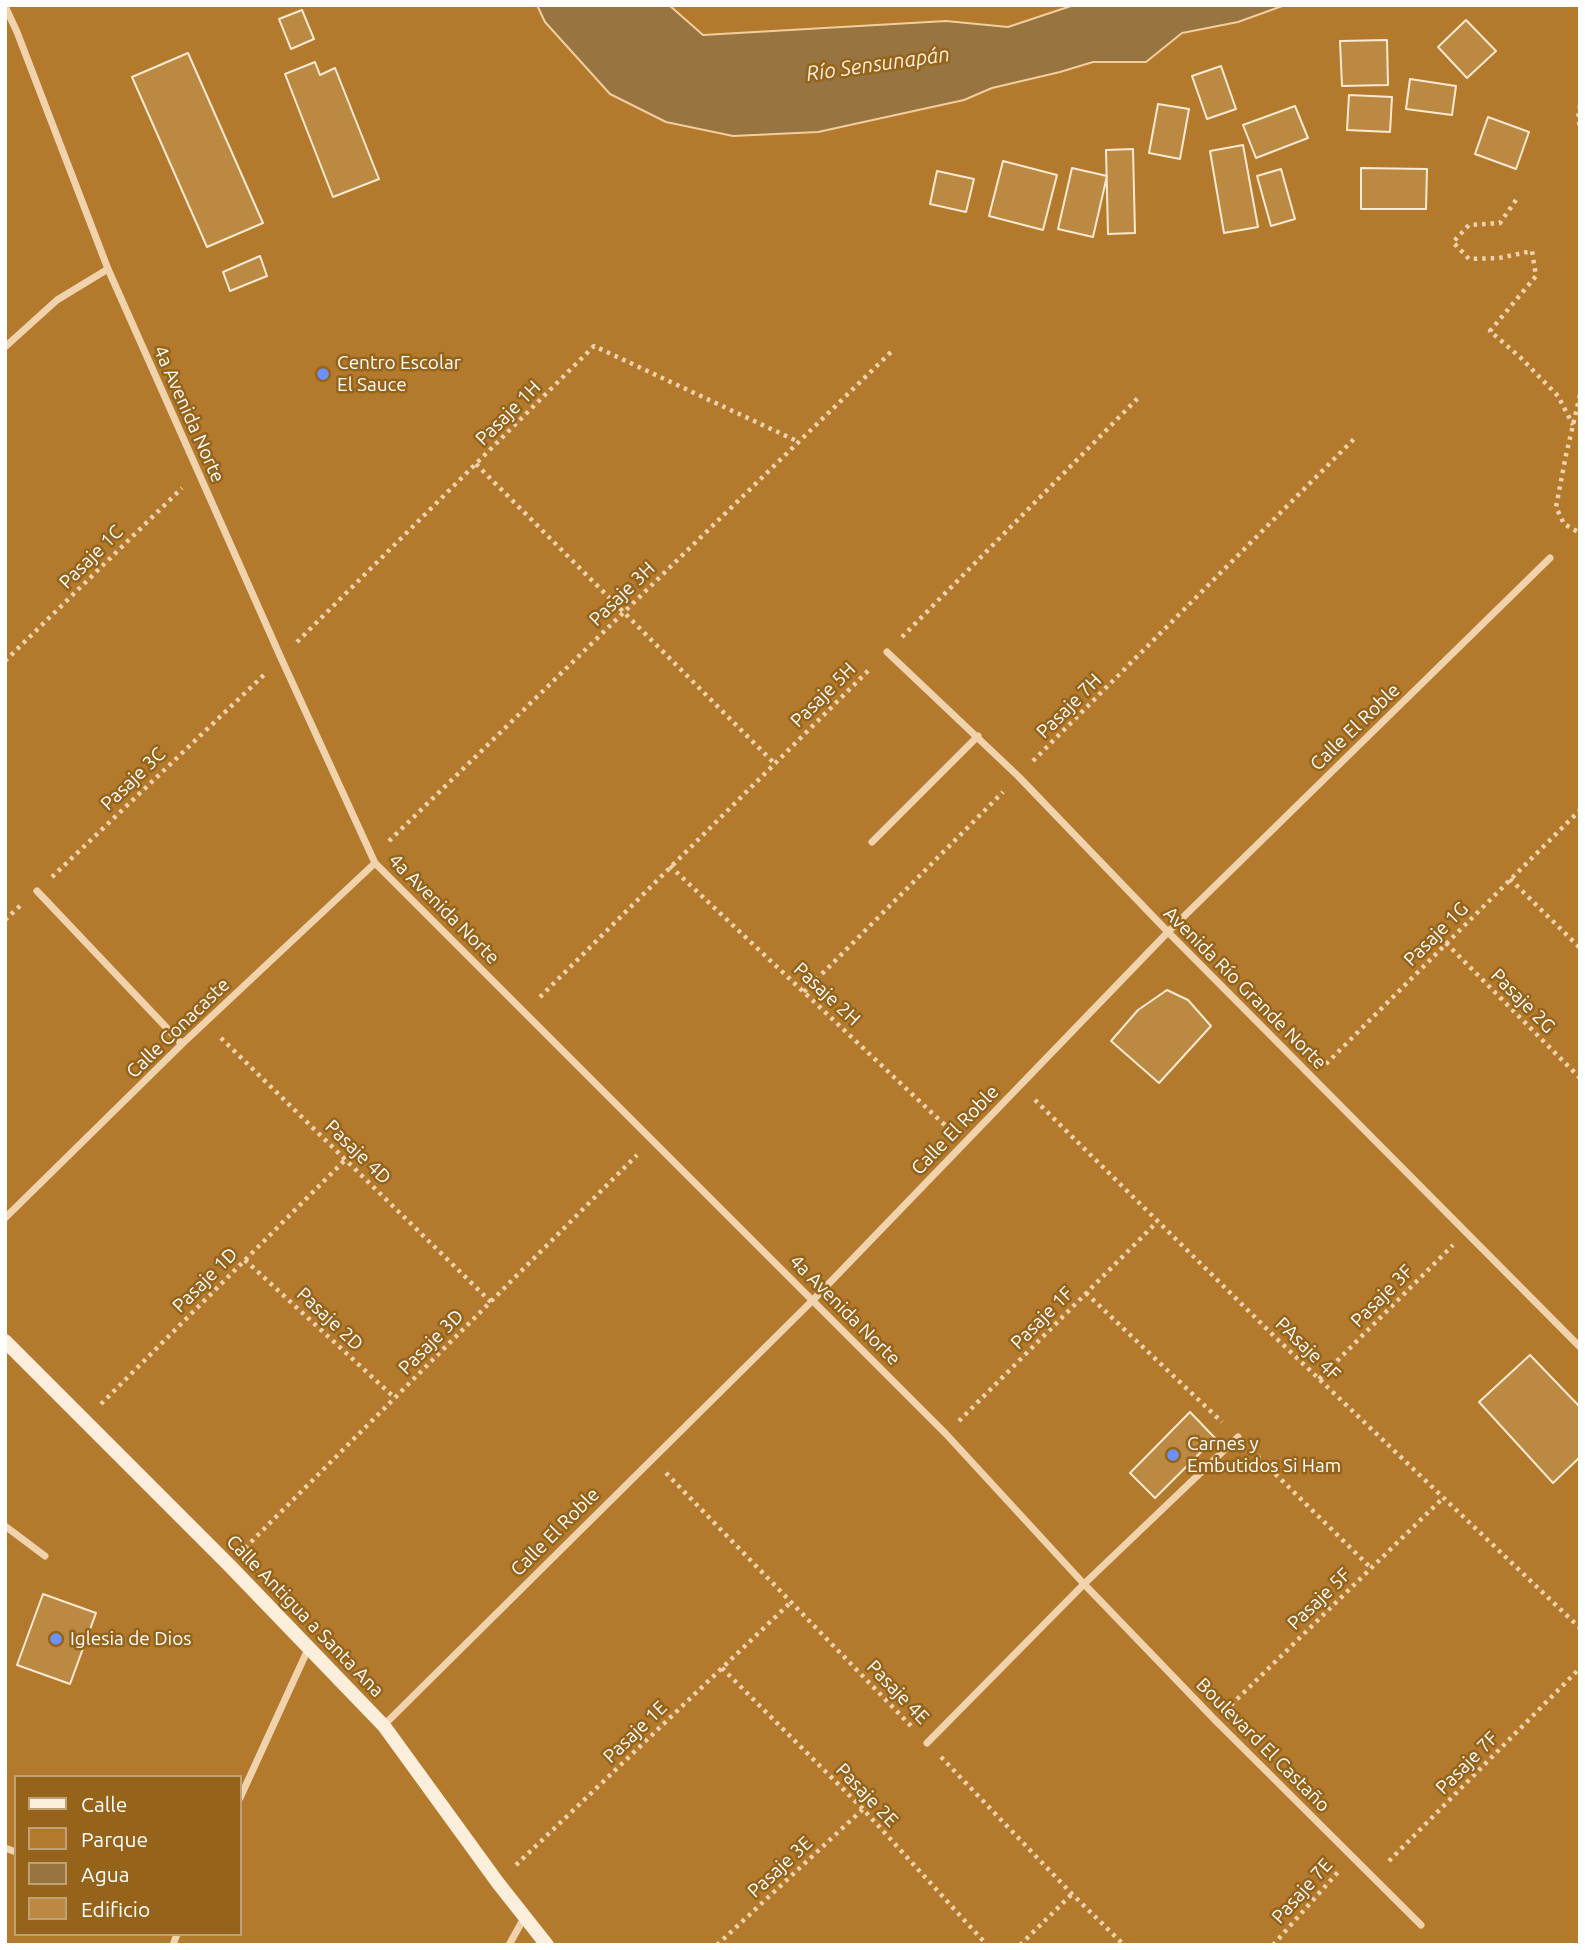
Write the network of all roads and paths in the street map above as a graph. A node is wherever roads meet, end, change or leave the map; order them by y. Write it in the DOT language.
graph roads {
  1 [pos="5,6"];
  2 [pos="1580,106"];
  3 [pos="1580,126"];
  4 [pos="1516,200"];
  5 [pos="108,269"];
  6 [pos="5,347"];
  7 [pos="892,351"];
  8 [pos="1580,395"];
  9 [pos="1140,396"];
  10 [pos="1573,425"];
  11 [pos="1354,439"];
  12 [pos="799,442"];
  13 [pos="477,464"];
  14 [pos="197,472"];
  15 [pos="1580,533"];
  16 [pos="1550,558"];
  17 [pos="623,613"];
  18 [pos="887,652"];
  19 [pos="281,659"];
  20 [pos="5,661"];
  21 [pos="978,737"];
  22 [pos="774,763"];
  23 [pos="1018,776"];
  24 [pos="1580,810"];
  25 [pos="872,842"];
  26 [pos="374,861"];
  27 [pos="670,866"];
  28 [pos="1510,879"];
  29 [pos="37,891"];
  30 [pos="5,920"];
  31 [pos="1168,932"];
  32 [pos="1446,943"];
  33 [pos="1580,948"];
  34 [pos="804,992"];
  35 [pos="524,1012"];
  36 [pos="205,1023"];
  37 [pos="182,1044"];
  38 [pos="1312,1077"];
  39 [pos="1580,1078"];
  40 [pos="1020,1086"];
  41 [pos="652,1139"];
  42 [pos="964,1143"];
  43 [pos="345,1160"];
  44 [pos="5,1218"];
  45 [pos="1157,1222"];
  46 [pos="1465,1232"];
  47 [pos="246,1260"];
  48 [pos="813,1300"];
  49 [pos="491,1302"];
  50 [pos="5,1341"];
  51 [pos="1580,1347"];
  52 [pos="1319,1379"];
  53 [pos="395,1398"];
  54 [pos="85,1420"];
  55 [pos="946,1434"];
  56 [pos="1238,1437"];
  57 [pos="652,1458"];
  58 [pos="1443,1498"];
  59 [pos="5,1526"];
  60 [pos="45,1556"];
  61 [pos="229,1565"];
  62 [pos="1084,1584"];
  63 [pos="791,1602"];
  64 [pos="1580,1628"];
  65 [pos="310,1647"];
  66 [pos="722,1668"];
  67 [pos="1580,1668"];
  68 [pos="1214,1720"];
  69 [pos="384,1726"];
  70 [pos="928,1743"];
  71 [pos="242,1794"];
  72 [pos="863,1809"];
  73 [pos="1352,1856"];
  74 [pos="1373,1877"];
  75 [pos="498,1883"];
  76 [pos="1072,1894"];
  77 [pos="525,1916"];
  78 [pos="1421,1925"];
  79 [pos="509,1945"];
  80 [pos="547,1945"];
  81 [pos="717,1945"];
  82 [pos="987,1945"];
  83 [pos="1020,1945"];
  84 [pos="1124,1945"];
  85 [pos="1273,1945"];
  1 -- 5 [label="street, 4a Avenida Norte"];
  2 -- 3 [label="path"];
  4 -- 10 [label="path"];
  5 -- 6 [label="street"];
  5 -- 14 [label="street, 4a Avenida Norte"];
  7 -- 12 [label="path, Pasaje 3H"];
  8 -- 10 [label="path"];
  9 -- 18 [label="path, Pasaje 5H"];
  10 -- 15 [label="path"];
  11 -- 23 [label="path, Pasaje 7H"];
  12 -- 13 [label="path, Pasaje 1H"];
  12 -- 17 [label="path, Pasaje 3H"];
  13 -- 17 [label="path"];
  13 -- 19 [label="path, Pasaje 1H"];
  14 -- 19 [label="street, 4a Avenida Norte"];
  14 -- 20 [label="path, Pasaje 1C"];
  16 -- 31 [label="street, Calle El Roble"];
  17 -- 22 [label="path"];
  17 -- 26 [label="path, Pasaje 3H"];
  18 -- 21 [label="street, Avenida Río Grande Norte"];
  18 -- 22 [label="path, Pasaje 5H"];
  19 -- 26 [label="street, 4a Avenida Norte"];
  19 -- 29 [label="path, Pasaje 3C"];
  21 -- 23 [label="street, Avenida Río Grande Norte"];
  21 -- 25 [label="street"];
  22 -- 27 [label="path, Pasaje 5H"];
  23 -- 31 [label="street, Avenida Río Grande Norte"];
  23 -- 34 [label="path, Pasaje 7H"];
  24 -- 28 [label="path, Pasaje 1G"];
  26 -- 35 [label="street, 4a Avenida Norte"];
  26 -- 36 [label="street, Calle Conacaste"];
  27 -- 34 [label="path, Pasaje 2H"];
  27 -- 35 [label="path, Pasaje 5H"];
  28 -- 32 [label="path, Pasaje 1G"];
  28 -- 33 [label="path"];
  29 -- 30 [label="path, Pasaje 3C"];
  29 -- 37 [label="street"];
  31 -- 38 [label="street, Avenida Río Grande Norte"];
  31 -- 40 [label="street, Calle El Roble"];
  32 -- 38 [label="path, Pasaje 1G"];
  32 -- 39 [label="path, Pasaje 2G"];
  34 -- 42 [label="path, Pasaje 2H"];
  35 -- 41 [label="street, 4a Avenida Norte"];
  36 -- 37 [label="street, Calle Conacaste"];
  36 -- 43 [label="path, Pasaje 4D"];
  37 -- 44 [label="street, Calle Conacaste"];
  38 -- 46 [label="street, Avenida Río Grande Norte"];
  40 -- 42 [label="street, Calle El Roble"];
  40 -- 45 [label="path, PAsaje 4F"];
  41 -- 48 [label="street, 4a Avenida Norte"];
  41 -- 49 [label="path, Pasaje 3D"];
  42 -- 48 [label="street, Calle El Roble"];
  43 -- 47 [label="path, Pasaje 1D"];
  43 -- 49 [label="path, Pasaje 4D"];
  45 -- 52 [label="path, PAsaje 4F"];
  45 -- 55 [label="path, Pasaje 1F"];
  46 -- 51 [label="street, Avenida Río Grande Norte"];
  46 -- 52 [label="path, Pasaje 3F"];
  47 -- 53 [label="path, Pasaje 2D"];
  47 -- 54 [label="path, Pasaje 1D"];
  48 -- 55 [label="street, 4a Avenida Norte"];
  48 -- 57 [label="street, Calle El Roble"];
  49 -- 53 [label="path, Pasaje 3D"];
  50 -- 54 [label="street, Calle Antigua a Santa Ana"];
  52 -- 58 [label="path, PAsaje 4F"];
  53 -- 61 [label="path, Pasaje 3D"];
  54 -- 61 [label="street, Calle Antigua a Santa Ana"];
  55 -- 62 [label="street, 4a Avenida Norte"];
  56 -- 62 [label="street"];
  57 -- 63 [label="path, Pasaje 4E"];
  57 -- 69 [label="street, Calle El Roble"];
  58 -- 64 [label="path, PAsaje 4F"];
  58 -- 68 [label="path, Pasaje 5F"];
  59 -- 60 [label="street"];
  61 -- 65 [label="street, Calle Antigua a Santa Ana"];
  62 -- 68 [label="street, Boulevard El Castaño"];
  62 -- 70 [label="street"];
  63 -- 66 [label="path, Pasaje 1E"];
  63 -- 70 [label="path, Pasaje 4E"];
  65 -- 69 [label="street, Calle Antigua a Santa Ana"];
  65 -- 71 [label="street"];
  66 -- 72 [label="path, Pasaje 2E"];
  66 -- 75 [label="path, Pasaje 1E"];
  67 -- 74 [label="path, Pasaje 7F"];
  68 -- 73 [label="street, Boulevard El Castaño"];
  69 -- 75 [label="street, Calle Antigua a Santa Ana"];
  70 -- 76 [label="path, Pasaje 4E"];
  72 -- 81 [label="path, Pasaje 3E"];
  72 -- 82 [label="path, Pasaje 2E"];
  73 -- 74 [label="street, Boulevard El Castaño"];
  73 -- 85 [label="path, Pasaje 7E"];
  74 -- 78 [label="street, Boulevard El Castaño"];
  75 -- 77 [label="street, Calle Antigua a Santa Ana"];
  76 -- 83 [label="path"];
  76 -- 84 [label="path, Pasaje 4E"];
  77 -- 79 [label="street"];
  77 -- 80 [label="street, Calle Antigua a Santa Ana"];
}
